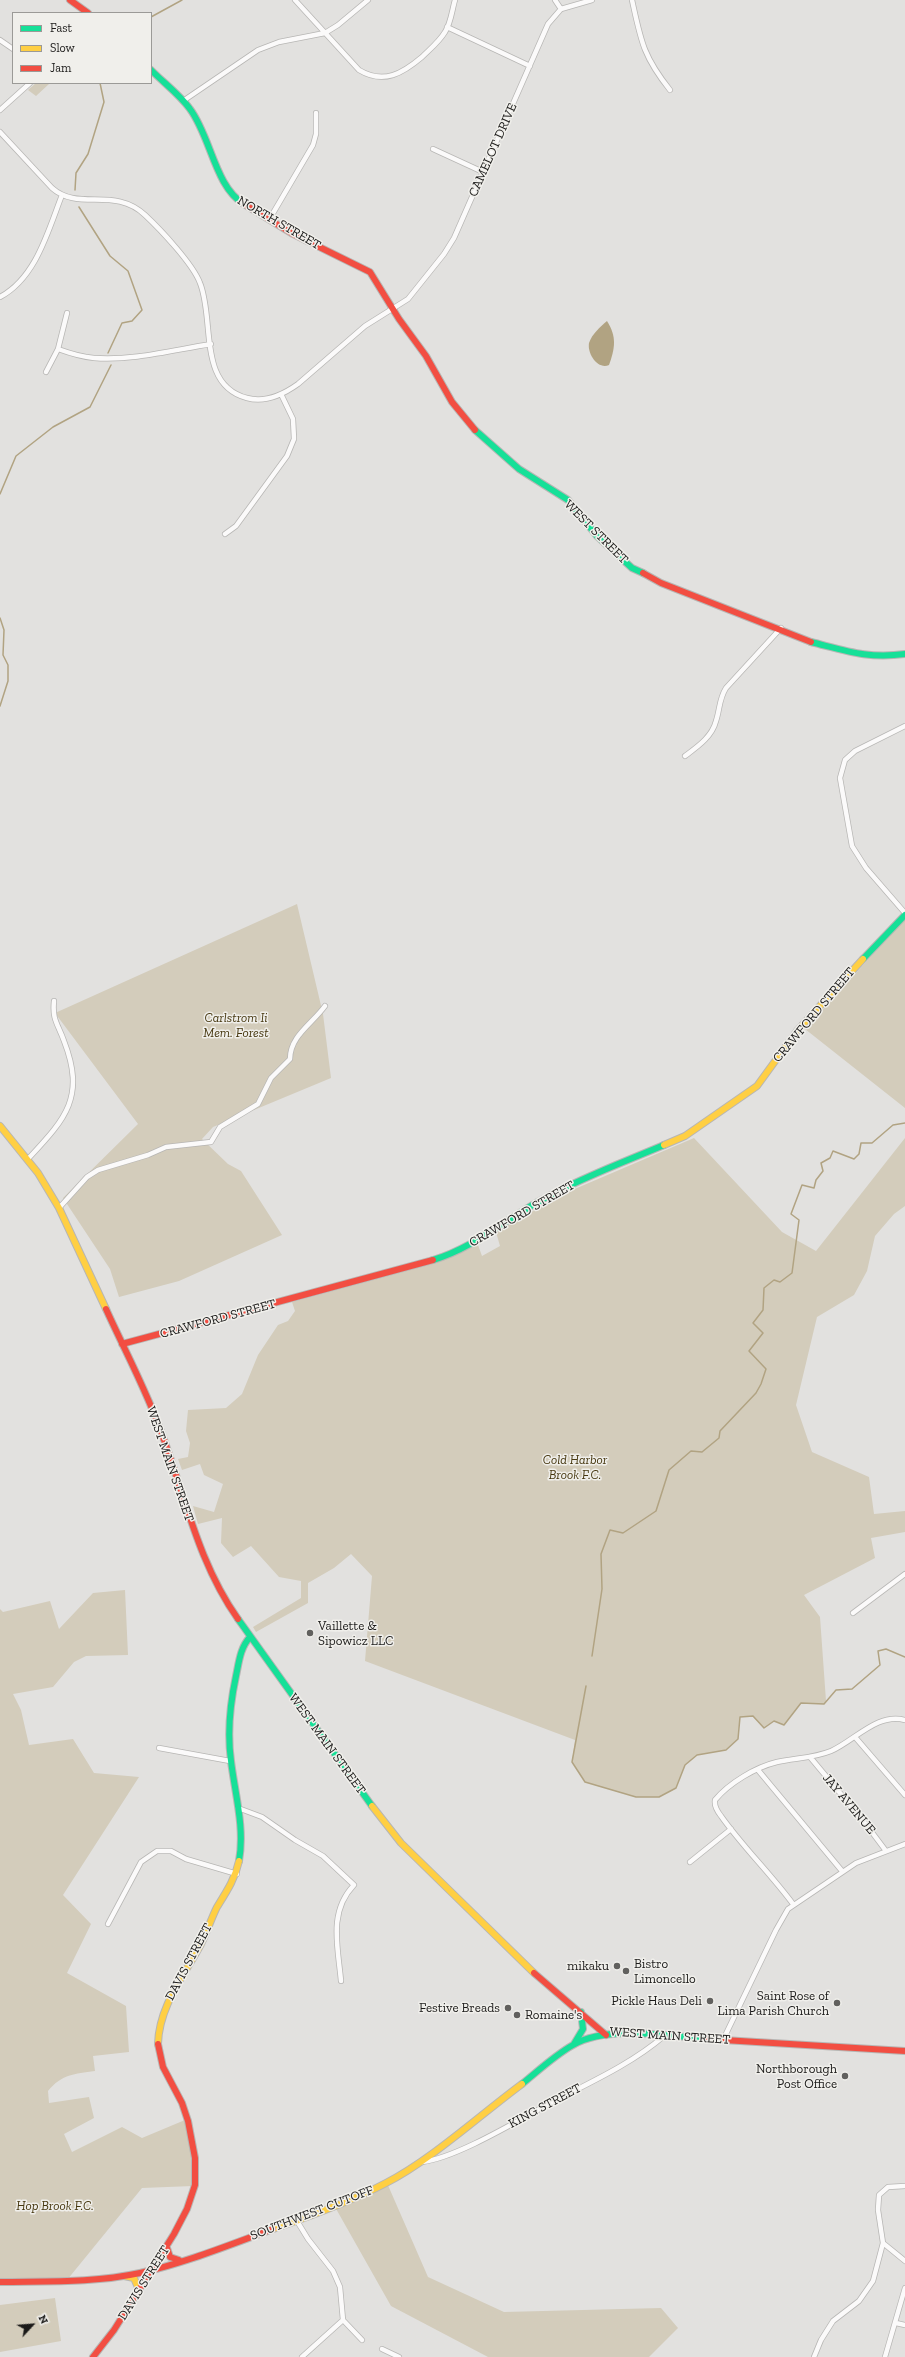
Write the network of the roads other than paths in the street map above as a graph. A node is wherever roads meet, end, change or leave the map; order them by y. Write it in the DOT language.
graph roads {
  1 [pos="70,0"];
  2 [pos="295,0"];
  3 [pos="368,0"];
  4 [pos="455,0"];
  5 [pos="555,0"];
  6 [pos="592,0"];
  7 [pos="632,0"];
  8 [pos="561,9"];
  9 [pos="87,12"];
  10 [pos="447,27"];
  11 [pos="325,33"];
  12 [pos="0,40"];
  13 [pos="12,48"];
  14 [pos="530,66"];
  15 [pos="152,71"];
  16 [pos="29,84"];
  17 [pos="670,90"];
  18 [pos="182,100"];
  19 [pos="0,110"];
  20 [pos="316,113"];
  21 [pos="0,132"];
  22 [pos="433,149"];
  23 [pos="483,172"];
  24 [pos="62,195"];
  25 [pos="269,220"];
  26 [pos="0,297"];
  27 [pos="393,309"];
  28 [pos="67,314"];
  29 [pos="399,319"];
  30 [pos="211,344"];
  31 [pos="58,349"];
  32 [pos="46,372"];
  33 [pos="281,394"];
  34 [pos="225,534"];
  35 [pos="781,628"];
  36 [pos="905,654"];
  37 [pos="905,726"];
  38 [pos="685,756"];
  39 [pos="905,914"];
  40 [pos="54,1001"];
  41 [pos="325,1006"];
  42 [pos="0,1126"];
  43 [pos="28,1159"];
  44 [pos="60,1208"];
  45 [pos="122,1344"];
  46 [pos="905,1574"];
  47 [pos="853,1613"];
  48 [pos="250,1637"];
  49 [pos="904,1719"];
  50 [pos="855,1737"];
  51 [pos="159,1748"];
  52 [pos="810,1757"];
  53 [pos="230,1761"];
  54 [pos="758,1770"];
  55 [pos="905,1795"];
  56 [pos="238,1808"];
  57 [pos="731,1829"];
  58 [pos="905,1844"];
  59 [pos="886,1851"];
  60 [pos="690,1862"];
  61 [pos="842,1872"];
  62 [pos="237,1874"];
  63 [pos="793,1904"];
  64 [pos="108,1924"];
  65 [pos="341,1981"];
  66 [pos="581,2012"];
  67 [pos="606,2035"];
  68 [pos="664,2036"];
  69 [pos="723,2040"];
  70 [pos="574,2044"];
  71 [pos="905,2051"];
  72 [pos="420,2162"];
  73 [pos="905,2186"];
  74 [pos="297,2221"];
  75 [pos="884,2243"];
  76 [pos="168,2246"];
  77 [pos="183,2260"];
  78 [pos="905,2260"];
  79 [pos="153,2269"];
  80 [pos="121,2276"];
  81 [pos="0,2282"];
  82 [pos="905,2288"];
  83 [pos="140,2290"];
  84 [pos="343,2320"];
  85 [pos="896,2323"];
  86 [pos="905,2325"];
  87 [pos="362,2340"];
  88 [pos="382,2349"];
  89 [pos="93,2357"];
  90 [pos="302,2357"];
  91 [pos="399,2357"];
  92 [pos="814,2357"];
  93 [pos="885,2357"];
  1 -- 9 [label="street"];
  2 -- 11 [label="street"];
  3 -- 11 [label="street"];
  4 -- 10 [label="street"];
  5 -- 8 [label="street"];
  6 -- 8 [label="street"];
  7 -- 17 [label="street"];
  8 -- 14 [label="street, CAMELOT DRIVE"];
  10 -- 11 [label="street"];
  10 -- 14 [label="street"];
  11 -- 18 [label="street"];
  12 -- 13 [label="street"];
  14 -- 23 [label="street, CAMELOT DRIVE"];
  15 -- 18 [label="street, NORTH STREET"];
  16 -- 19 [label="street"];
  18 -- 25 [label="street, NORTH STREET"];
  20 -- 25 [label="street"];
  21 -- 24 [label="street"];
  22 -- 23 [label="street"];
  23 -- 27 [label="street, CAMELOT DRIVE"];
  24 -- 26 [label="street"];
  24 -- 30 [label="street"];
  25 -- 27 [label="street, NORTH STREET"];
  27 -- 29 [label="street, NORTH STREET"];
  27 -- 33 [label="street, CAMELOT DRIVE"];
  28 -- 31 [label="street"];
  29 -- 35 [label="street, WEST STREET"];
  30 -- 31 [label="street"];
  30 -- 33 [label="street"];
  31 -- 32 [label="street"];
  33 -- 34 [label="street"];
  35 -- 36 [label="street, WEST STREET"];
  35 -- 38 [label="street"];
  37 -- 39 [label="street"];
  39 -- 45 [label="street, CRAWFORD STREET"];
  40 -- 43 [label="street"];
  41 -- 44 [label="street"];
  42 -- 43 [label="street, WEST MAIN STREET"];
  43 -- 44 [label="street, WEST MAIN STREET"];
  44 -- 45 [label="street, WEST MAIN STREET"];
  45 -- 48 [label="street, WEST MAIN STREET"];
  46 -- 47 [label="street"];
  48 -- 53 [label="street, DAVIS STREET"];
  48 -- 66 [label="street, WEST MAIN STREET"];
  49 -- 50 [label="street"];
  50 -- 52 [label="street"];
  50 -- 55 [label="street"];
  51 -- 53 [label="street"];
  52 -- 54 [label="street"];
  52 -- 59 [label="street, JAY AVENUE"];
  53 -- 56 [label="street, DAVIS STREET"];
  54 -- 57 [label="street"];
  54 -- 61 [label="street"];
  56 -- 62 [label="street, DAVIS STREET"];
  56 -- 65 [label="street"];
  57 -- 60 [label="street"];
  57 -- 63 [label="street"];
  58 -- 59 [label="street"];
  59 -- 61 [label="street"];
  61 -- 63 [label="street"];
  62 -- 64 [label="street"];
  62 -- 76 [label="street, DAVIS STREET"];
  63 -- 69 [label="street"];
  66 -- 67 [label="street, WEST MAIN STREET"];
  66 -- 70 [label="street"];
  67 -- 68 [label="street, WEST MAIN STREET"];
  67 -- 70 [label="street, SOUTHWEST CUTOFF"];
  68 -- 69 [label="street, WEST MAIN STREET"];
  68 -- 72 [label="street, KING STREET"];
  69 -- 71 [label="street, WEST MAIN STREET"];
  70 -- 72 [label="street, SOUTHWEST CUTOFF"];
  72 -- 74 [label="street, SOUTHWEST CUTOFF"];
  73 -- 75 [label="street"];
  74 -- 77 [label="street, SOUTHWEST CUTOFF"];
  74 -- 84 [label="street"];
  75 -- 78 [label="street"];
  75 -- 92 [label="street"];
  76 -- 77 [label="street"];
  76 -- 79 [label="street, DAVIS STREET"];
  77 -- 79 [label="street, SOUTHWEST CUTOFF"];
  79 -- 80 [label="street, SOUTHWEST CUTOFF"];
  79 -- 83 [label="street, DAVIS STREET"];
  80 -- 81 [label="street, SOUTHWEST CUTOFF"];
  80 -- 83 [label="street"];
  82 -- 85 [label="street"];
  83 -- 89 [label="street, DAVIS STREET"];
  84 -- 87 [label="street"];
  84 -- 90 [label="street"];
  85 -- 86 [label="street"];
  85 -- 93 [label="street"];
  88 -- 91 [label="street"];
}
